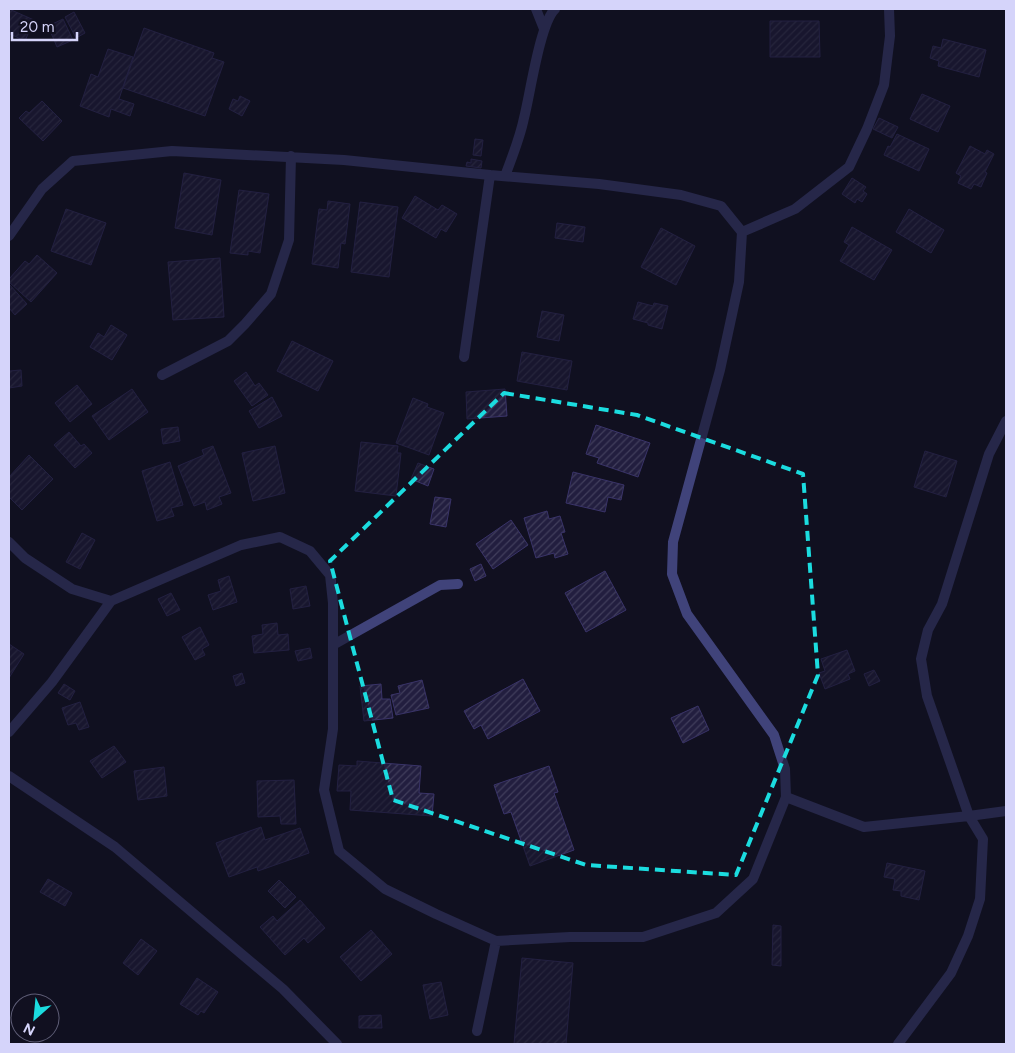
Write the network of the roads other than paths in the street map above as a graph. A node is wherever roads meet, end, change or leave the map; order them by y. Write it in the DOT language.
graph roads {
  1 [pos="536,9"];
  2 [pos="555,9"];
  3 [pos="889,9"];
  4 [pos="544,28"];
  5 [pos="291,156"];
  6 [pos="490,175"];
  7 [pos="505,176"];
  8 [pos="742,232"];
  9 [pos="9,236"];
  10 [pos="464,357"];
  11 [pos="162,375"];
  12 [pos="1006,421"];
  13 [pos="9,542"];
  14 [pos="458,584"];
  15 [pos="111,601"];
  16 [pos="333,645"];
  17 [pos="9,732"];
  18 [pos="9,776"];
  19 [pos="786,797"];
  20 [pos="1006,811"];
  21 [pos="969,816"];
  22 [pos="496,940"];
  23 [pos="477,1031"];
  24 [pos="337,1044"];
  25 [pos="898,1044"];
  1 -- 4 [label="street"];
  2 -- 4 [label="street"];
  3 -- 8 [label="street"];
  4 -- 7 [label="street"];
  5 -- 6 [label="street"];
  5 -- 9 [label="street"];
  5 -- 11 [label="street"];
  6 -- 7 [label="street"];
  6 -- 10 [label="street"];
  7 -- 8 [label="street"];
  8 -- 19 [label="street"];
  12 -- 21 [label="street"];
  13 -- 15 [label="street"];
  14 -- 16 [label="street"];
  15 -- 16 [label="street"];
  15 -- 17 [label="street"];
  16 -- 22 [label="street"];
  18 -- 24 [label="street"];
  19 -- 21 [label="street"];
  19 -- 22 [label="street"];
  20 -- 21 [label="street"];
  21 -- 25 [label="street"];
  22 -- 23 [label="street"];
}
